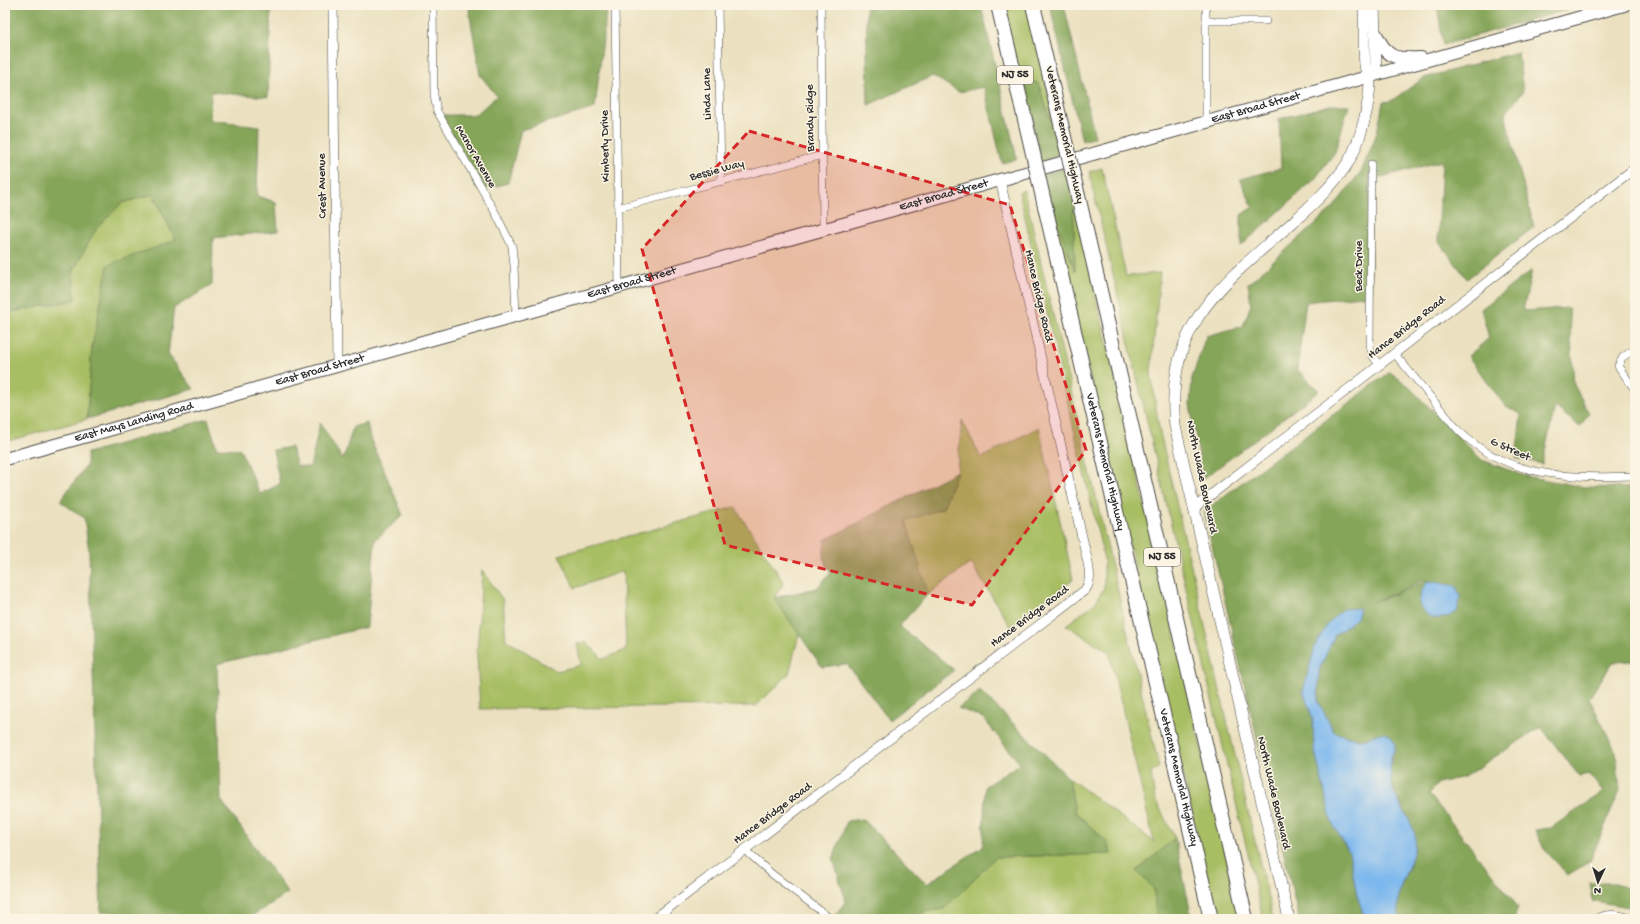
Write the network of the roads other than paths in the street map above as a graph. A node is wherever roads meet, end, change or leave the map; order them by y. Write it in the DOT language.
graph roads {
  1 [pos="333,5"];
  2 [pos="433,5"];
  3 [pos="616,5"];
  4 [pos="718,5"];
  5 [pos="821,5"];
  6 [pos="998,5"];
  7 [pos="1033,5"];
  8 [pos="1206,5"];
  9 [pos="1364,5"];
  10 [pos="1374,5"];
  11 [pos="1624,5"];
  12 [pos="1266,21"];
  13 [pos="1206,22"];
  14 [pos="1376,34"];
  15 [pos="1438,58"];
  16 [pos="1370,77"];
  17 [pos="1206,122"];
  18 [pos="822,156"];
  19 [pos="1371,164"];
  20 [pos="1635,168"];
  21 [pos="1000,180"];
  22 [pos="721,182"];
  23 [pos="618,208"];
  24 [pos="823,230"];
  25 [pos="619,287"];
  26 [pos="516,316"];
  27 [pos="1635,349"];
  28 [pos="1394,353"];
  29 [pos="1379,365"];
  30 [pos="337,366"];
  31 [pos="263,387"];
  32 [pos="1635,390"];
  33 [pos="5,459"];
  34 [pos="1635,476"];
  35 [pos="1194,508"];
  36 [pos="745,850"];
  37 [pos="654,919"];
  38 [pos="831,919"];
  39 [pos="1211,919"];
  40 [pos="1246,919"];
  41 [pos="1289,919"];
  42 [pos="1595,919"];
  43 [pos="1633,919"];
  1 -- 30 [label="street, Crest Avenue"];
  2 -- 26 [label="street, Manor Avenue"];
  3 -- 23 [label="street, Kimberly Drive"];
  4 -- 22 [label="street, Linda Lane"];
  5 -- 18 [label="street, Brandy Ridge"];
  6 -- 39 [label="highway, Veterans Memorial Highway / NJ 55, bridge"];
  7 -- 40 [label="highway, Veterans Memorial Highway / NJ 55, bridge"];
  8 -- 13 [label="street"];
  9 -- 16 [label="main road, North Wade Boulevard"];
  10 -- 14 [label="main road, North Wade Boulevard"];
  11 -- 15 [label="main road, East Broad Street"];
  12 -- 13 [label="street"];
  13 -- 17 [label="street"];
  14 -- 15 [label="main road"];
  14 -- 16 [label="main road, North Wade Boulevard"];
  15 -- 16 [label="main road, East Broad Street"];
  16 -- 17 [label="main road, East Broad Street"];
  16 -- 35 [label="main road, North Wade Boulevard"];
  17 -- 21 [label="main road, East Broad Street"];
  18 -- 22 [label="street, Bessie Way"];
  18 -- 24 [label="street, Brandy Ridge"];
  19 -- 29 [label="street, Beck Drive"];
  20 -- 28 [label="street, Hance Bridge Road"];
  21 -- 24 [label="main road, East Broad Street"];
  21 -- 36 [label="street, Hance Bridge Road"];
  22 -- 23 [label="street, Bessie Way"];
  23 -- 25 [label="street, Kimberly Drive"];
  24 -- 25 [label="main road, East Broad Street"];
  25 -- 26 [label="main road, East Broad Street"];
  26 -- 30 [label="main road, East Broad Street"];
  27 -- 32 [label="street"];
  28 -- 29 [label="street, Hance Bridge Road"];
  28 -- 34 [label="street, G Street"];
  29 -- 35 [label="street, Hance Bridge Road"];
  30 -- 31 [label="main road, East Broad Street"];
  31 -- 33 [label="main road, East Mays Landing Road"];
  35 -- 41 [label="main road, North Wade Boulevard"];
  36 -- 37 [label="street, Hance Bridge Road"];
  36 -- 38 [label="street"];
  42 -- 43 [label="street"];
}
